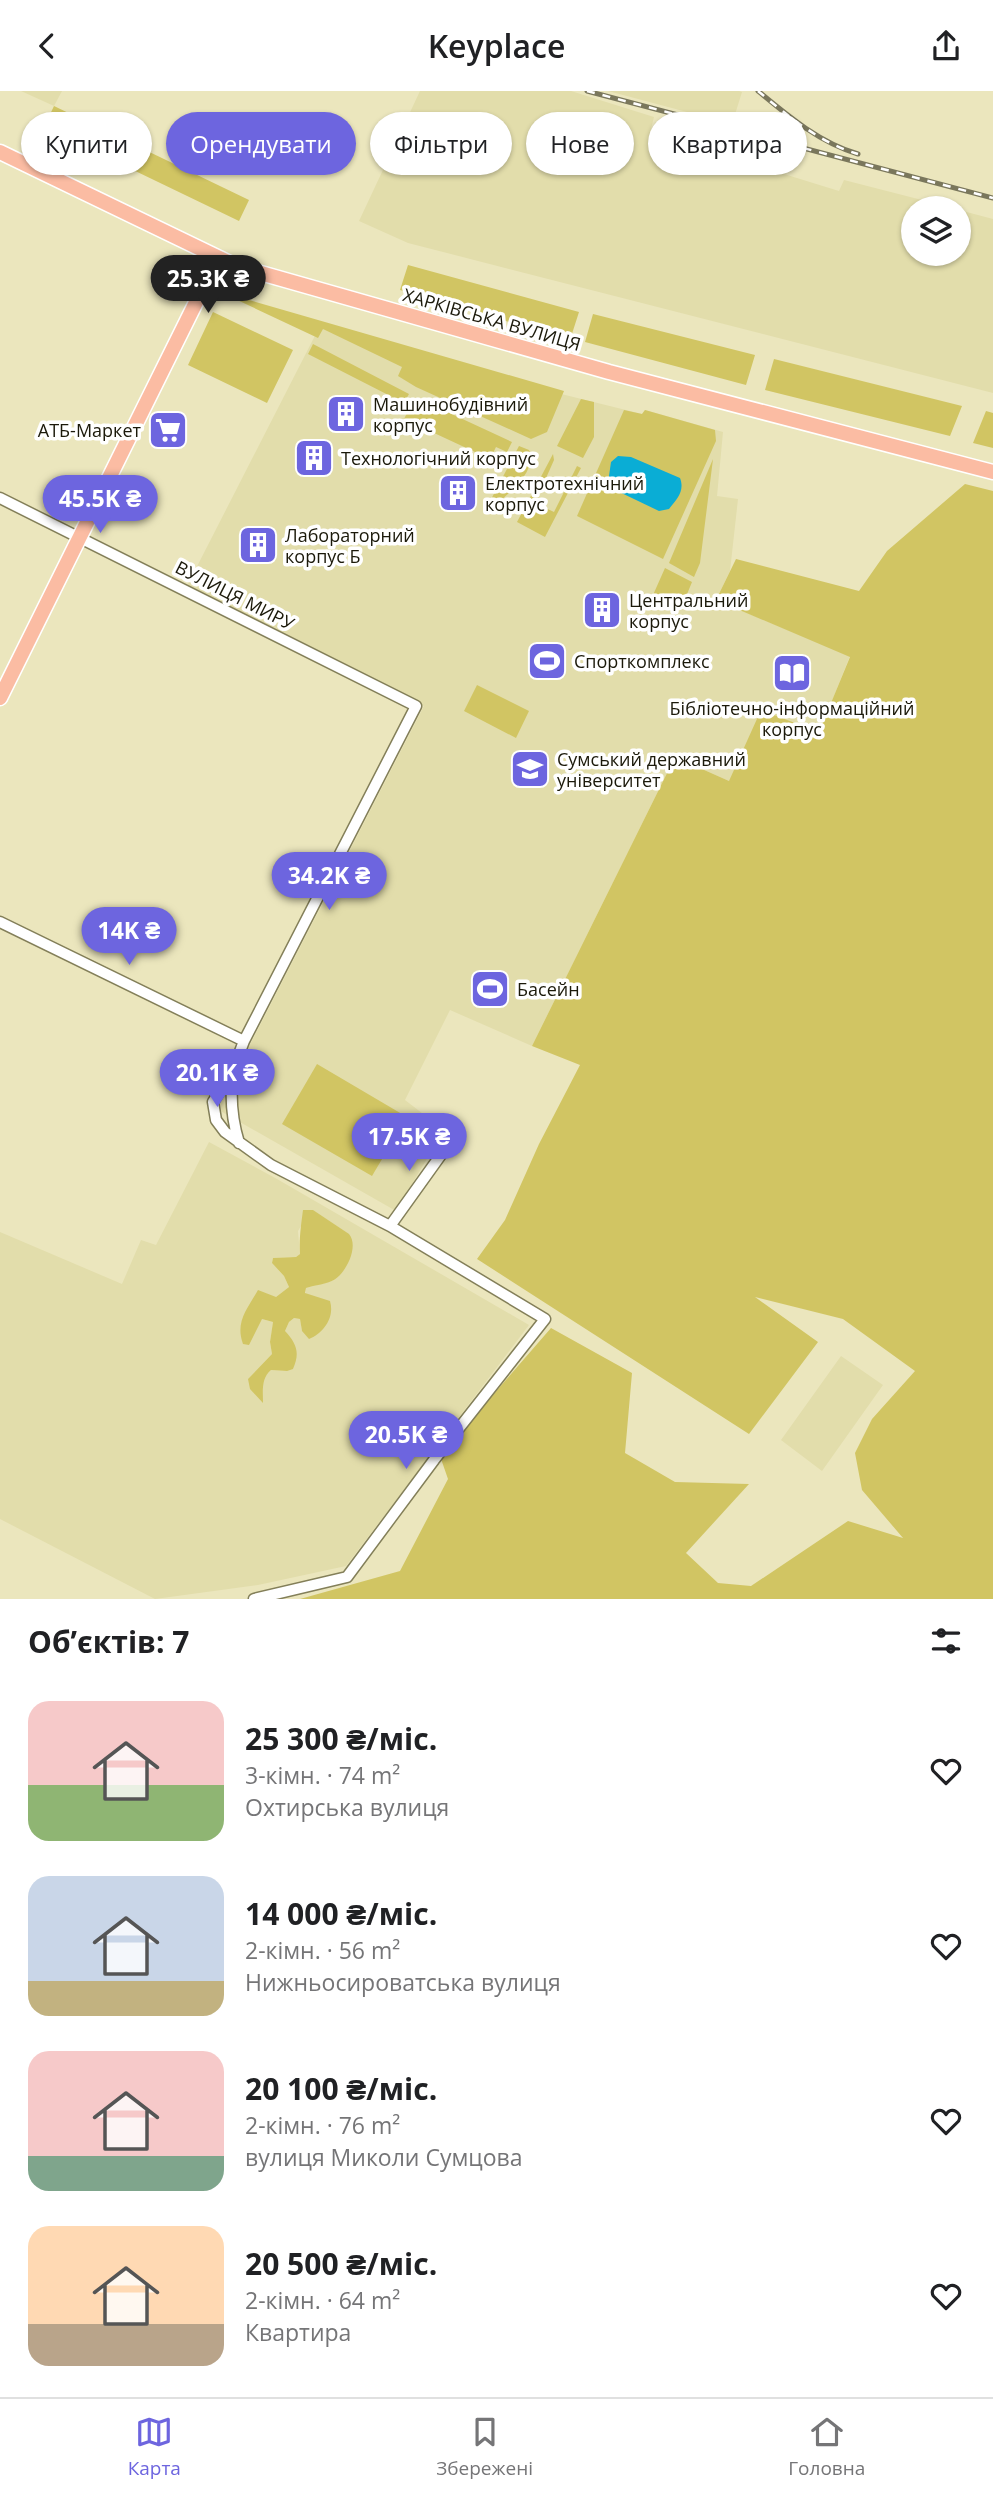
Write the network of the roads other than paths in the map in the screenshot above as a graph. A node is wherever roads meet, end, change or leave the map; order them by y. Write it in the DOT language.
graph roads {
  1 [pos="0,152"];
  2 [pos="218,258"];
  3 [pos="993,472"];
  4 [pos="0,498"];
  5 [pos="79,538"];
  6 [pos="0,698"];
  7 [pos="0,922"];
  8 [pos="244,1041"];
  9 [pos="233,1070"];
  10 [pos="458,1131"];
  11 [pos="239,1144"];
  12 [pos="390,1226"];
  13 [pos="254,1599"];
  1 -- 2 [label="main road, ХАРКІВСЬКА ВУЛИЦЯ"];
  2 -- 3 [label="main road, ХАРКІВСЬКА ВУЛИЦЯ"];
  2 -- 5 [label="main road"];
  4 -- 5 [label="street, ВУЛИЦЯ МИРУ"];
  5 -- 6 [label="main road"];
  5 -- 8 [label="street, ВУЛИЦЯ МИРУ"];
  7 -- 8 [label="street"];
  8 -- 9 [label="street"];
  9 -- 11 [label="street"];
  9 -- 11 [label="street"];
  10 -- 12 [label="street"];
  11 -- 12 [label="street"];
  12 -- 13 [label="street"];
}
